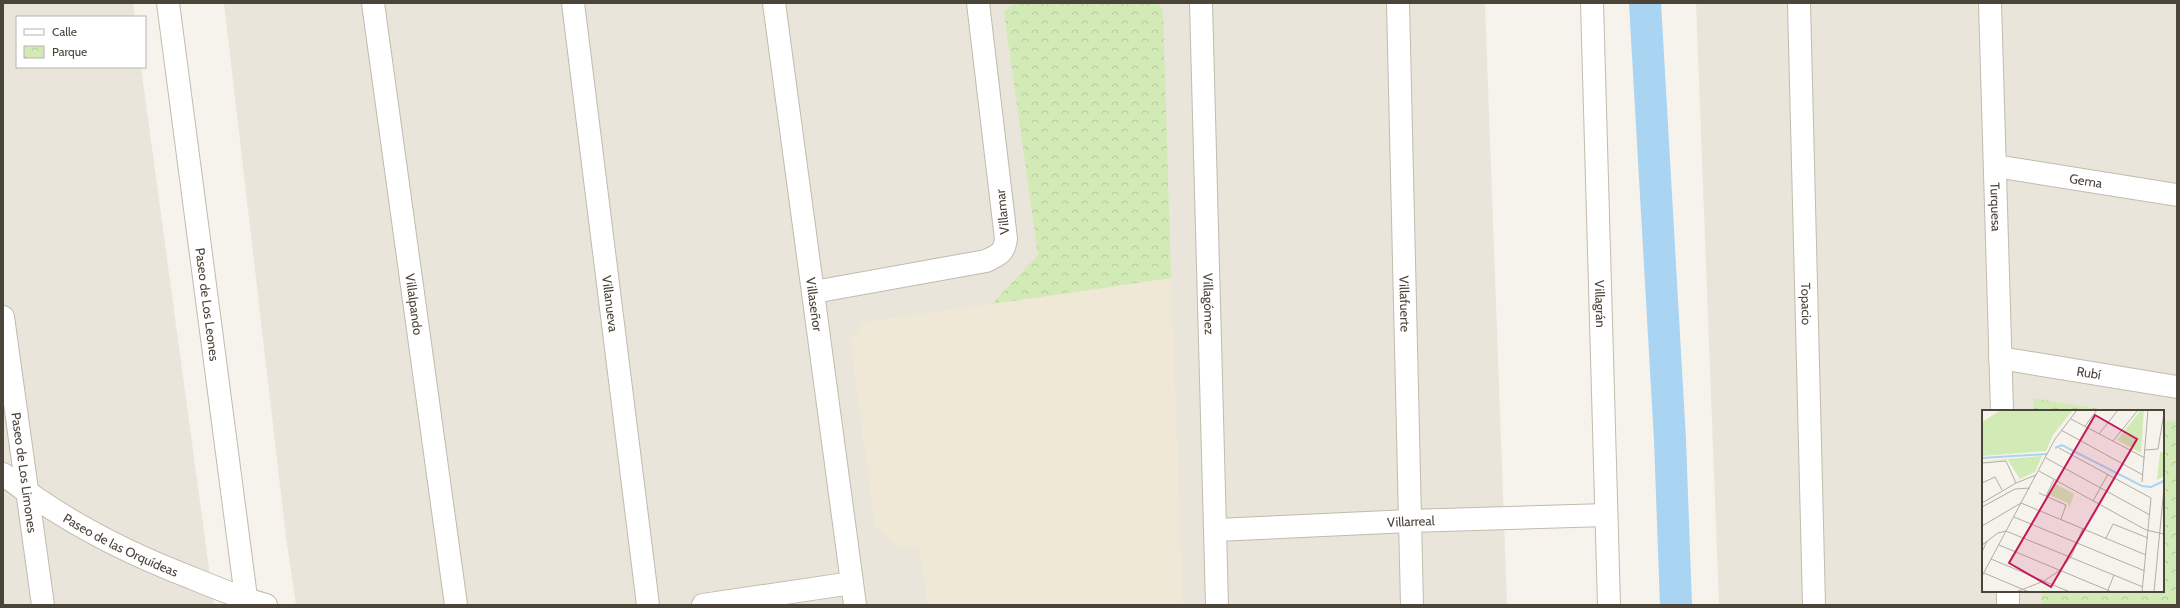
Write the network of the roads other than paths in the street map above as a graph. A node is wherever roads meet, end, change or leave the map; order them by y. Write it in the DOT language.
graph roads {
  1 [pos="168,3"];
  2 [pos="373,3"];
  3 [pos="572,3"];
  4 [pos="774,3"];
  5 [pos="978,3"];
  6 [pos="1201,3"];
  7 [pos="1398,3"];
  8 [pos="1592,3"];
  9 [pos="1799,3"];
  10 [pos="1990,3"];
  11 [pos="1995,166"];
  12 [pos="2177,195"];
  13 [pos="814,292"];
  14 [pos="3,316"];
  15 [pos="2000,358"];
  16 [pos="2177,386"];
  17 [pos="2002,410"];
  18 [pos="3,474"];
  19 [pos="28,494"];
  20 [pos="1606,514"];
  21 [pos="1409,521"];
  22 [pos="1216,530"];
  23 [pos="852,583"];
  24 [pos="2008,592"];
  25 [pos="253,603"];
  26 [pos="43,605"];
  27 [pos="456,605"];
  28 [pos="648,605"];
  29 [pos="702,605"];
  30 [pos="855,605"];
  31 [pos="1218,605"];
  32 [pos="1412,605"];
  33 [pos="1609,605"];
  34 [pos="1814,605"];
  35 [pos="2008,605"];
  1 -- 25 [label="street, Paseo de Los Leones"];
  2 -- 27 [label="street, Villalpando"];
  3 -- 28 [label="street, Villanueva"];
  4 -- 13 [label="street, Villaseñor"];
  5 -- 13 [label="street, Villamar"];
  6 -- 22 [label="street, Villagómez"];
  7 -- 21 [label="street, Villafuerte"];
  8 -- 20 [label="street, Villagrán"];
  9 -- 34 [label="street, Topacio"];
  10 -- 11 [label="street, Turquesa"];
  11 -- 12 [label="street, Gema"];
  11 -- 15 [label="street, Turquesa"];
  13 -- 23 [label="street, Villaseñor"];
  14 -- 19 [label="street, Paseo de Los Limones"];
  15 -- 16 [label="street, Rubí"];
  15 -- 17 [label="street, Turquesa"];
  18 -- 19 [label="street, Paseo de las Orquídeas"];
  19 -- 25 [label="street, Paseo de las Orquídeas"];
  19 -- 26 [label="street, Paseo de Los Limones"];
  20 -- 21 [label="street, Villarreal"];
  20 -- 33 [label="street, Villagrán"];
  21 -- 22 [label="street, Villarreal"];
  21 -- 32 [label="street, Villafuerte"];
  22 -- 31 [label="street, Villagómez"];
  23 -- 29 [label="street"];
  23 -- 30 [label="street, Villaseñor"];
  24 -- 35 [label="street"];
}
